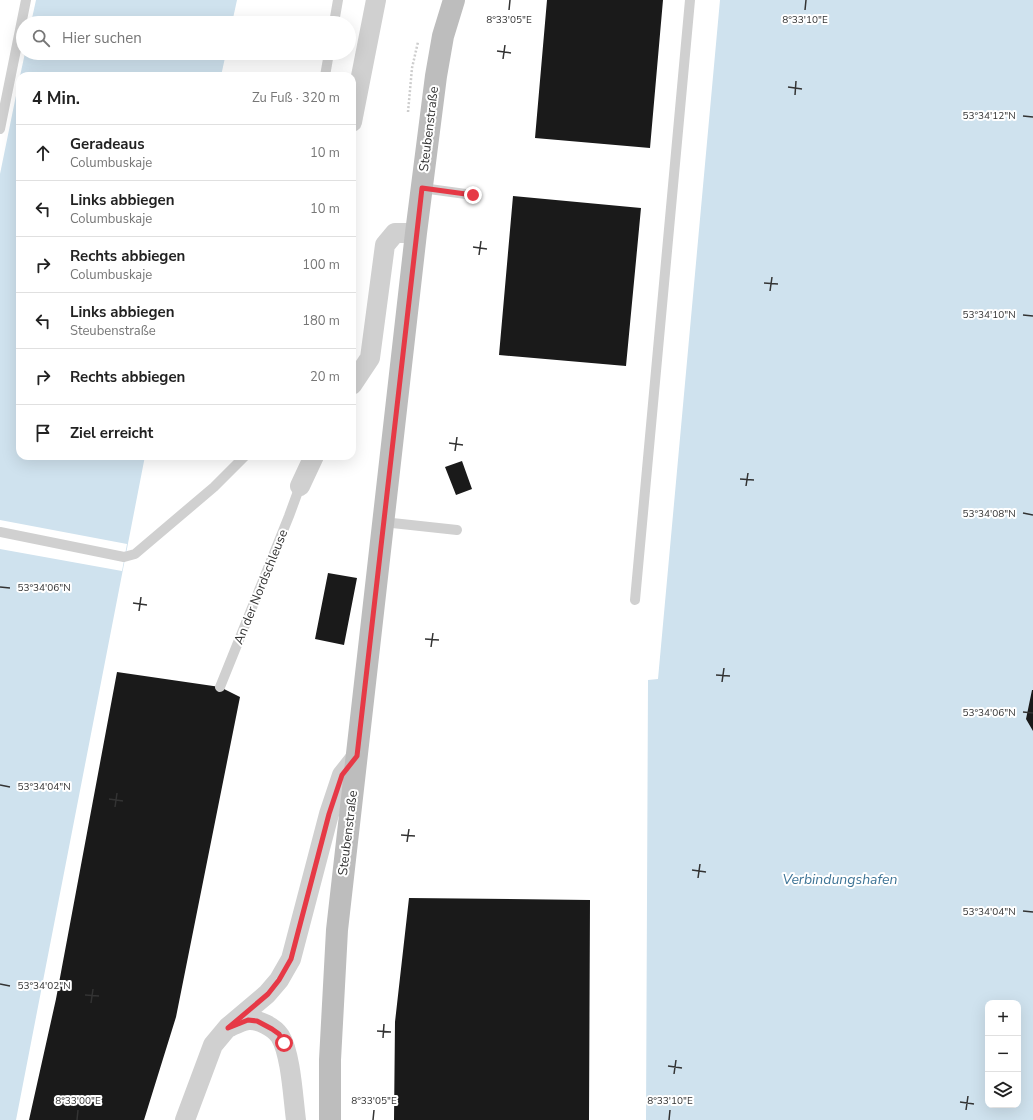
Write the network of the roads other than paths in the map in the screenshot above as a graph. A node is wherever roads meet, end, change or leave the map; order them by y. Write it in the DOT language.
graph roads {
  1 [pos="26,0"];
  2 [pos="338,0"];
  3 [pos="376,0"];
  4 [pos="454,0"];
  5 [pos="690,0"];
  6 [pos="23,16"];
  7 [pos="335,16"];
  8 [pos="16,50"];
  9 [pos="327,60"];
  10 [pos="325,72"];
  11 [pos="356,102"];
  12 [pos="0,129"];
  13 [pos="422,188"];
  14 [pos="473,195"];
  15 [pos="416,233"];
  16 [pos="356,379"];
  17 [pos="240,460"];
  18 [pos="302,460"];
  19 [pos="312,460"];
  20 [pos="300,486"];
  21 [pos="383,522"];
  22 [pos="457,530"];
  23 [pos="0,532"];
  24 [pos="635,600"];
  25 [pos="220,687"];
  26 [pos="357,756"];
  27 [pos="228,1028"];
  28 [pos="185,1120"];
  29 [pos="296,1120"];
  30 [pos="330,1120"];
  1 -- 6 [label="lane"];
  2 -- 7 [label="lane"];
  3 -- 11 [label="street"];
  4 -- 13 [label="street, Steubenstraße"];
  5 -- 24 [label="lane"];
  8 -- 12 [label="lane"];
  9 -- 10 [label="lane"];
  13 -- 14 [label="lane"];
  13 -- 15 [label="street, Steubenstraße"];
  15 -- 16 [label="street"];
  15 -- 21 [label="street, Steubenstraße"];
  17 -- 23 [label="lane"];
  18 -- 20 [label="street, An der Nordschleuse"];
  19 -- 20 [label="street, An der Nordschleuse"];
  20 -- 25 [label="lane, An der Nordschleuse"];
  21 -- 22 [label="lane"];
  21 -- 26 [label="street, Steubenstraße"];
  26 -- 27 [label="street"];
  26 -- 30 [label="street, Steubenstraße"];
  27 -- 28 [label="street"];
  27 -- 29 [label="street"];
}
